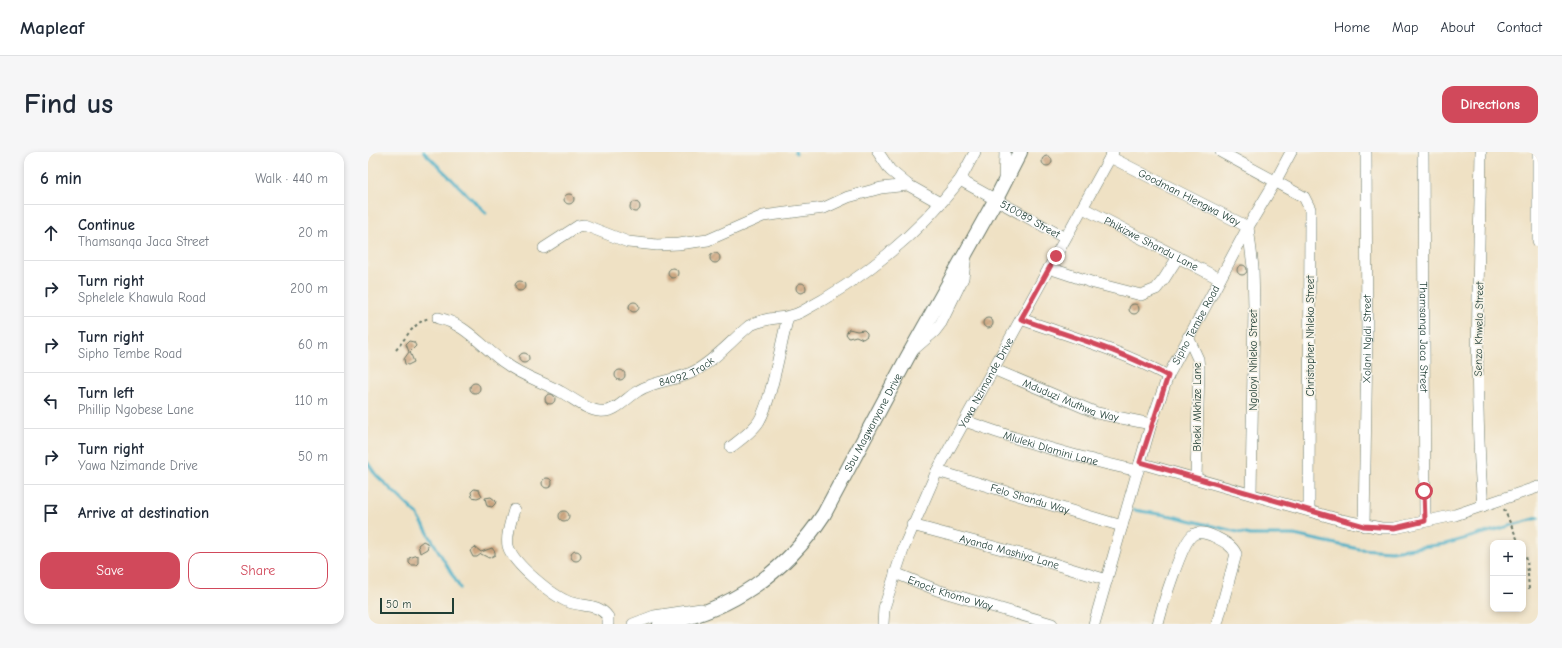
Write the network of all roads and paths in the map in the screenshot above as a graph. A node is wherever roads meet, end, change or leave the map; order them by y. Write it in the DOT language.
graph roads {
  1 [pos="878,152"];
  2 [pos="976,152"];
  3 [pos="1005,152"];
  4 [pos="1020,152"];
  5 [pos="1221,152"];
  6 [pos="1291,152"];
  7 [pos="1366,152"];
  8 [pos="1423,152"];
  9 [pos="1481,152"];
  10 [pos="1538,152"];
  11 [pos="1112,154"];
  12 [pos="960,180"];
  13 [pos="1275,182"];
  14 [pos="1004,184"];
  15 [pos="908,185"];
  16 [pos="996,199"];
  17 [pos="940,203"];
  18 [pos="1083,208"];
  19 [pos="1248,227"];
  20 [pos="1065,238"];
  21 [pos="1538,241"];
  22 [pos="544,248"];
  23 [pos="1178,257"];
  24 [pos="1049,268"];
  25 [pos="1220,279"];
  26 [pos="788,316"];
  27 [pos="438,318"];
  28 [pos="1021,319"];
  29 [pos="1188,337"];
  30 [pos="396,350"];
  31 [pos="993,369"];
  32 [pos="1168,376"];
  33 [pos="965,421"];
  34 [pos="1151,424"];
  35 [pos="731,447"];
  36 [pos="1139,467"];
  37 [pos="937,471"];
  38 [pos="1196,478"];
  39 [pos="1538,487"];
  40 [pos="1251,494"];
  41 [pos="1483,506"];
  42 [pos="514,510"];
  43 [pos="1309,510"];
  44 [pos="1506,514"];
  45 [pos="1425,521"];
  46 [pos="912,525"];
  47 [pos="1122,526"];
  48 [pos="1364,526"];
  49 [pos="1518,540"];
  50 [pos="1526,557"];
  51 [pos="895,573"];
  52 [pos="1107,580"];
  53 [pos="1529,590"];
  54 [pos="713,609"];
  55 [pos="608,624"];
  56 [pos="633,624"];
  57 [pos="660,624"];
  58 [pos="883,624"];
  59 [pos="1052,624"];
  60 [pos="1094,624"];
  61 [pos="1158,624"];
  62 [pos="1217,624"];
  1 -- 15 [label="street"];
  2 -- 12 [label="street, 84092 Track"];
  3 -- 14 [label="street"];
  4 -- 14 [label="main road, Sbu Magwanyane Drive"];
  5 -- 13 [label="street, Christopher Nhleko Street"];
  6 -- 13 [label="street, Sipho Tembe Road"];
  7 -- 48 [label="street, Xolani Ngidi Street"];
  8 -- 45 [label="street, Thamsanqa Jaca Street"];
  9 -- 41 [label="street, Senzo Khwela Street"];
  10 -- 21 [label="street"];
  11 -- 18 [label="street, Yawa Nzimande Drive"];
  11 -- 19 [label="street, Goodman Hlengwa Way"];
  12 -- 16 [label="street, 510089 Street"];
  12 -- 17 [label="street, 84092 Track"];
  13 -- 19 [label="street, Sipho Tembe Road"];
  13 -- 43 [label="street, Christopher Nhleko Street"];
  14 -- 16 [label="main road, Sbu Magwanyane Drive"];
  15 -- 17 [label="street"];
  15 -- 22 [label="street"];
  16 -- 20 [label="street, 510089 Street"];
  16 -- 54 [label="main road, Sbu Magwanyane Drive"];
  17 -- 26 [label="street, 84092 Track"];
  18 -- 20 [label="street, Yawa Nzimande Drive"];
  18 -- 23 [label="street, Phikizwe Shandu Lane"];
  19 -- 25 [label="street, Sipho Tembe Road"];
  19 -- 40 [label="street, Ngoloyi Nhleko Street"];
  20 -- 24 [label="street, Yawa Nzimande Drive"];
  23 -- 24 [label="street"];
  23 -- 25 [label="street, Phikizwe Shandu Lane"];
  24 -- 28 [label="street, Yawa Nzimande Drive"];
  25 -- 29 [label="street, Sipho Tembe Road"];
  26 -- 27 [label="street, 84092 Track"];
  26 -- 35 [label="street"];
  27 -- 30 [label="path"];
  28 -- 31 [label="street, Yawa Nzimande Drive"];
  28 -- 32 [label="street"];
  29 -- 32 [label="street, Sipho Tembe Road"];
  29 -- 38 [label="street, Bheki Mkhize Lane"];
  31 -- 33 [label="street, Yawa Nzimande Drive"];
  31 -- 34 [label="street, Mduduzi Muthwa Way"];
  32 -- 34 [label="street, Sipho Tembe Road"];
  33 -- 36 [label="street, Mluleki Dlamini Lane"];
  33 -- 37 [label="street, Yawa Nzimande Drive"];
  34 -- 36 [label="street, Sipho Tembe Road"];
  36 -- 38 [label="street, Mluleki Dlamini Lane"];
  36 -- 47 [label="street, Sipho Tembe Road"];
  37 -- 46 [label="street, Yawa Nzimande Drive"];
  37 -- 47 [label="street, Felo Shandu Way"];
  38 -- 40 [label="street, Mluleki Dlamini Lane"];
  39 -- 41 [label="street, Mluleki Dlamini Lane"];
  40 -- 43 [label="street, Mluleki Dlamini Lane"];
  41 -- 45 [label="street, Mluleki Dlamini Lane"];
  42 -- 55 [label="street"];
  43 -- 48 [label="street, Mluleki Dlamini Lane"];
  44 -- 49 [label="path"];
  45 -- 48 [label="street, Mluleki Dlamini Lane"];
  46 -- 51 [label="street, Yawa Nzimande Drive"];
  46 -- 52 [label="street, Ayanda Mashiya Lane"];
  47 -- 52 [label="street, Sipho Tembe Road"];
  50 -- 53 [label="path"];
  51 -- 58 [label="street, Yawa Nzimande Drive"];
  51 -- 59 [label="street, Enock Khomo Way"];
  52 -- 60 [label="street, Sipho Tembe Road"];
  54 -- 56 [label="street"];
  54 -- 57 [label="main road, Sbu Magwanyane Drive"];
  61 -- 62 [label="street"];
}
